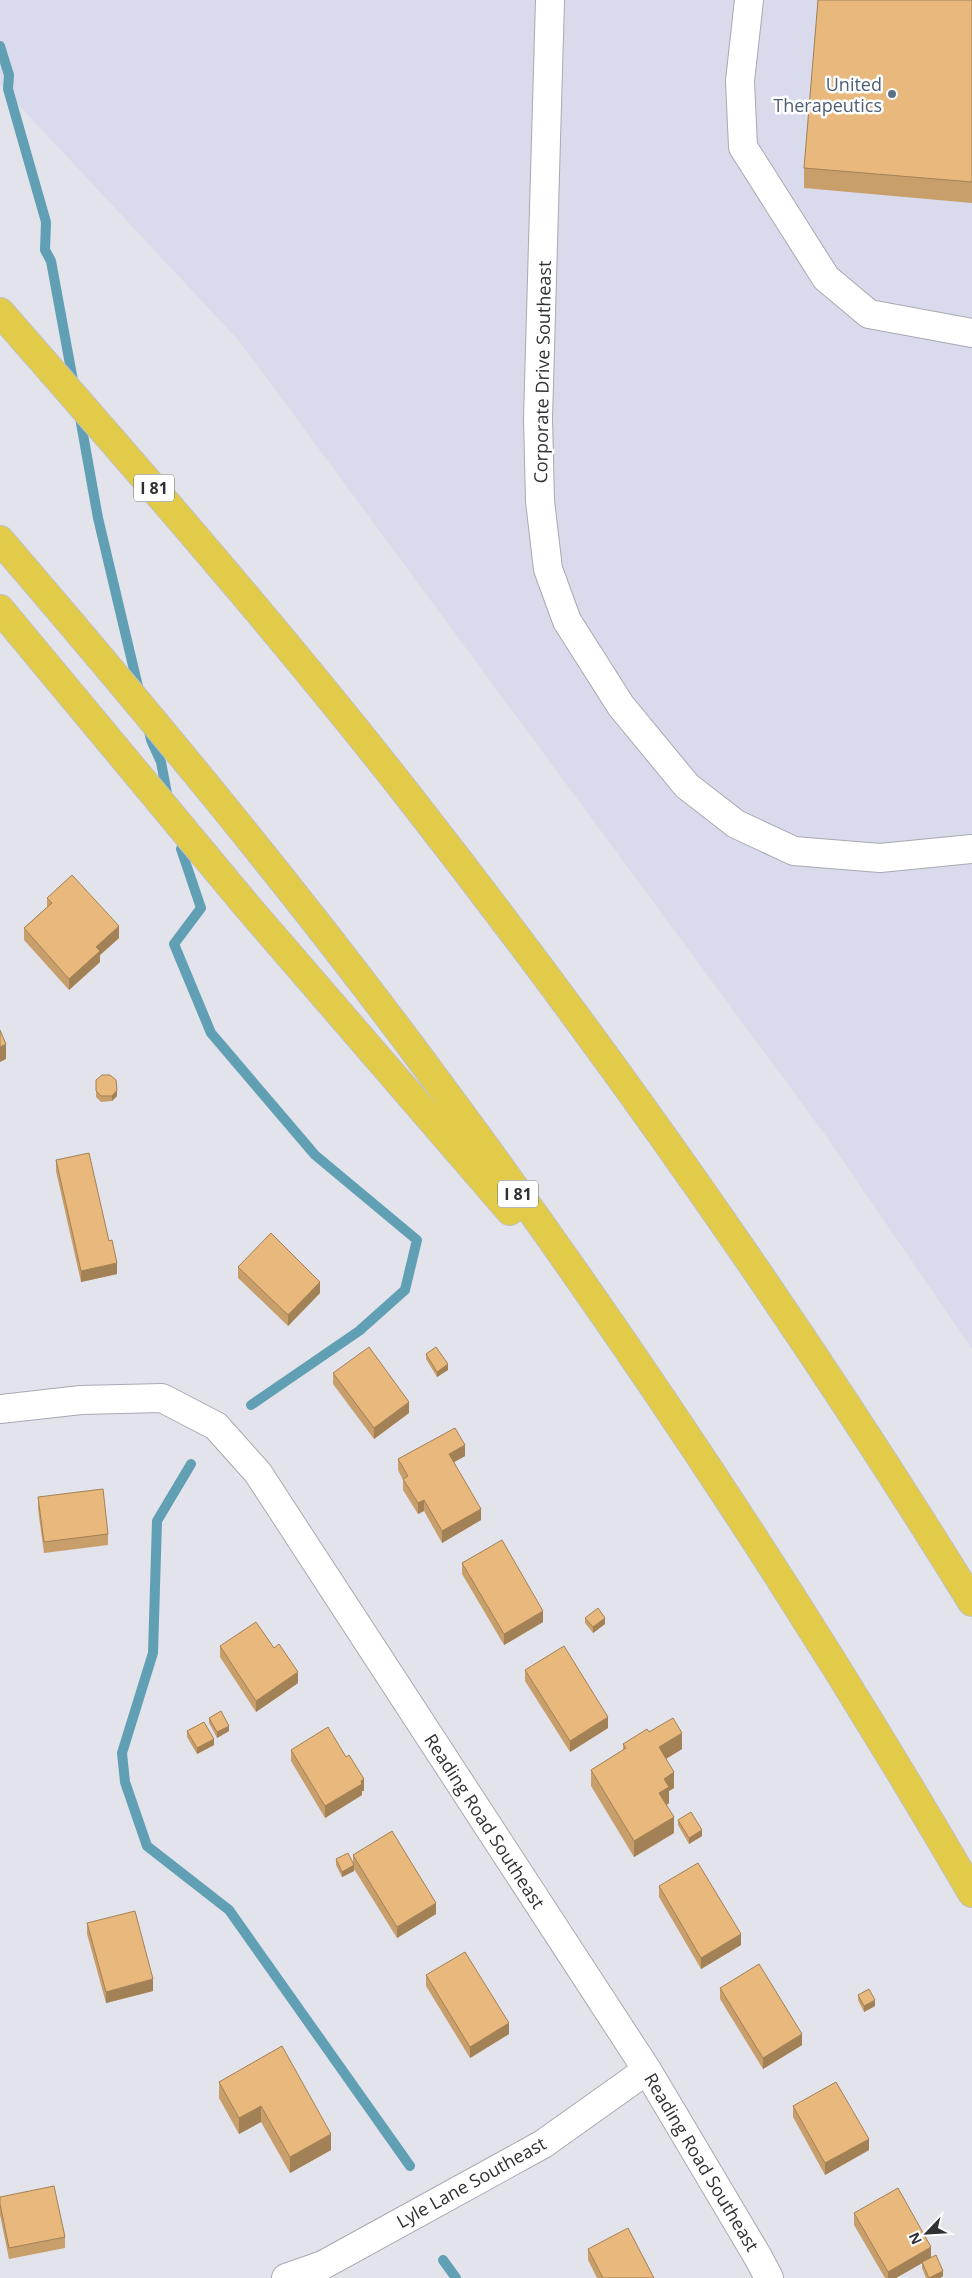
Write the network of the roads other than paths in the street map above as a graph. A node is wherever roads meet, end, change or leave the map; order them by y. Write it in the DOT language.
graph roads {
  1 [pos="550,0"];
  2 [pos="749,0"];
  3 [pos="0,312"];
  4 [pos="972,333"];
  5 [pos="0,540"];
  6 [pos="0,609"];
  7 [pos="972,849"];
  8 [pos="627,1347"];
  9 [pos="0,1409"];
  10 [pos="972,1602"];
  11 [pos="972,1893"];
  12 [pos="647,2070"];
  13 [pos="286,2278"];
  14 [pos="769,2278"];
  1 -- 7 [label="street, Corporate Drive Southeast"];
  2 -- 4 [label="street"];
  3 -- 10 [label="highway, I 81"];
  5 -- 8 [label="highway, I 81"];
  6 -- 8 [label="highway"];
  8 -- 11 [label="highway, I 81"];
  9 -- 12 [label="street, Reading Road Southeast"];
  12 -- 13 [label="street, Lyle Lane Southeast"];
  12 -- 14 [label="street, Reading Road Southeast"];
}
